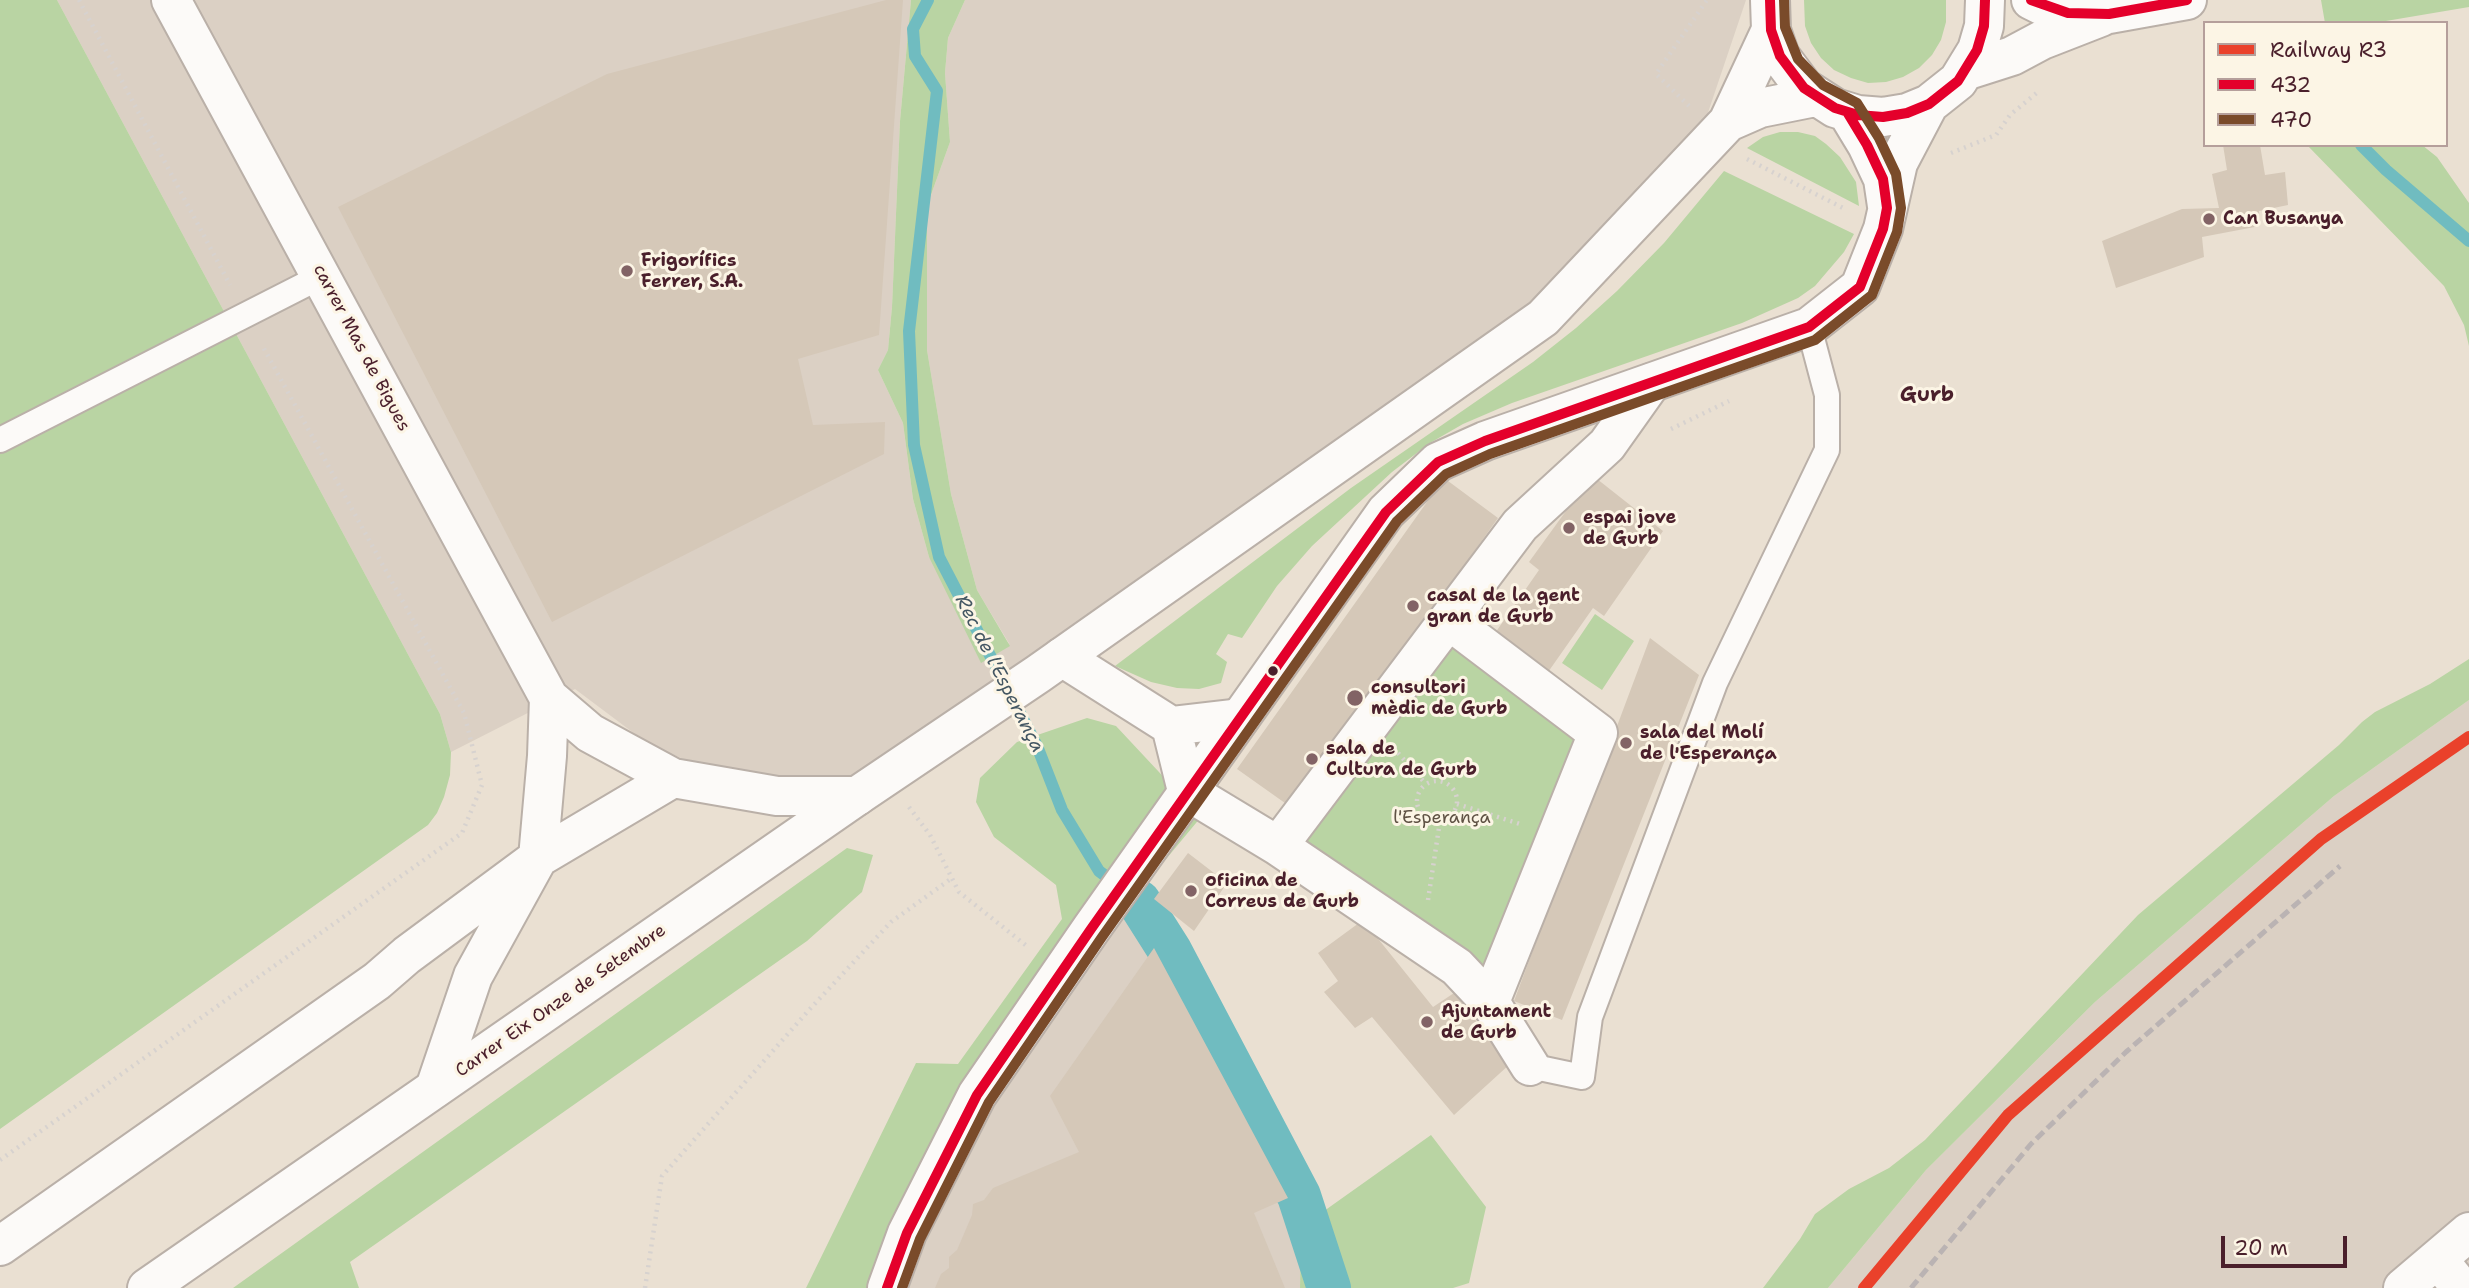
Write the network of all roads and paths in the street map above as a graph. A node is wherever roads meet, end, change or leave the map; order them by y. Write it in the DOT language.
graph roads {
  1 [pos="79,0"];
  2 [pos="171,0"];
  3 [pos="1707,0"];
  4 [pos="1985,0"];
  5 [pos="2031,0"];
  6 [pos="2187,0"];
  7 [pos="2109,13"];
  8 [pos="1770,15"];
  9 [pos="1965,71"];
  10 [pos="1656,74"];
  11 [pos="2048,83"];
  12 [pos="1831,104"];
  13 [pos="1929,104"];
  14 [pos="1733,139"];
  15 [pos="1947,155"];
  16 [pos="1887,208"];
  17 [pos="1846,210"];
  18 [pos="322,276"];
  19 [pos="246,315"];
  20 [pos="1809,327"];
  21 [pos="1651,383"];
  22 [pos="0,440"];
  23 [pos="1450,621"];
  24 [pos="1050,665"];
  25 [pos="549,698"];
  26 [pos="1240,718"];
  27 [pos="1171,726"];
  28 [pos="673,778"];
  29 [pos="872,785"];
  30 [pos="1188,791"];
  31 [pos="1457,804"];
  32 [pos="1440,821"];
  33 [pos="1523,825"];
  34 [pos="1278,846"];
  35 [pos="538,858"];
  36 [pos="952,878"];
  37 [pos="1426,911"];
  38 [pos="407,955"];
  39 [pos="1060,973"];
  40 [pos="473,976"];
  41 [pos="1490,1002"];
  42 [pos="1530,1066"];
  43 [pos="435,1088"];
  44 [pos="0,1160"];
  45 [pos="2469,1232"];
  46 [pos="0,1246"];
  47 [pos="2449,1274"];
  48 [pos="147,1288"];
  49 [pos="645,1288"];
  50 [pos="887,1288"];
  51 [pos="2403,1288"];
  1 -- 19 [label="path"];
  2 -- 18 [label="street, carrer Mas de Bigues"];
  3 -- 10 [label="path"];
  4 -- 9 [label="street"];
  5 -- 7 [label="street"];
  6 -- 7 [label="street"];
  7 -- 9 [label="street"];
  8 -- 12 [label="street"];
  8 -- 14 [label="street"];
  9 -- 13 [label="street"];
  11 -- 15 [label="path"];
  12 -- 13 [label="street"];
  12 -- 14 [label="street"];
  12 -- 16 [label="street"];
  13 -- 16 [label="street"];
  14 -- 17 [label="path"];
  14 -- 24 [label="street, Carrer Eix Onze de Setembre"];
  16 -- 20 [label="street"];
  18 -- 19 [label="lane"];
  18 -- 25 [label="street, carrer Mas de Bigues"];
  19 -- 22 [label="lane"];
  19 -- 44 [label="path"];
  20 -- 21 [label="street"];
  20 -- 42 [label="lane"];
  21 -- 23 [label="street"];
  21 -- 26 [label="street"];
  23 -- 34 [label="street"];
  23 -- 41 [label="street"];
  24 -- 27 [label="street"];
  24 -- 29 [label="street, Carrer Eix Onze de Setembre"];
  25 -- 28 [label="street, carrer Mas de Bigues"];
  25 -- 35 [label="street"];
  26 -- 27 [label="street"];
  26 -- 30 [label="street"];
  27 -- 30 [label="street"];
  28 -- 29 [label="street, carrer Mas de Bigues"];
  28 -- 35 [label="street"];
  29 -- 36 [label="path"];
  29 -- 43 [label="street, Carrer Eix Onze de Setembre"];
  30 -- 34 [label="street"];
  30 -- 39 [label="street"];
  31 -- 32 [label="path"];
  31 -- 32 [label="path"];
  31 -- 33 [label="path"];
  32 -- 37 [label="path"];
  34 -- 41 [label="street"];
  35 -- 38 [label="street"];
  35 -- 40 [label="street"];
  36 -- 39 [label="path"];
  36 -- 49 [label="path"];
  38 -- 40 [label="street"];
  38 -- 46 [label="street"];
  39 -- 50 [label="street"];
  40 -- 43 [label="street"];
  41 -- 42 [label="street"];
  43 -- 48 [label="street, Carrer Eix Onze de Setembre"];
  45 -- 47 [label="street"];
  47 -- 51 [label="street"];
}
